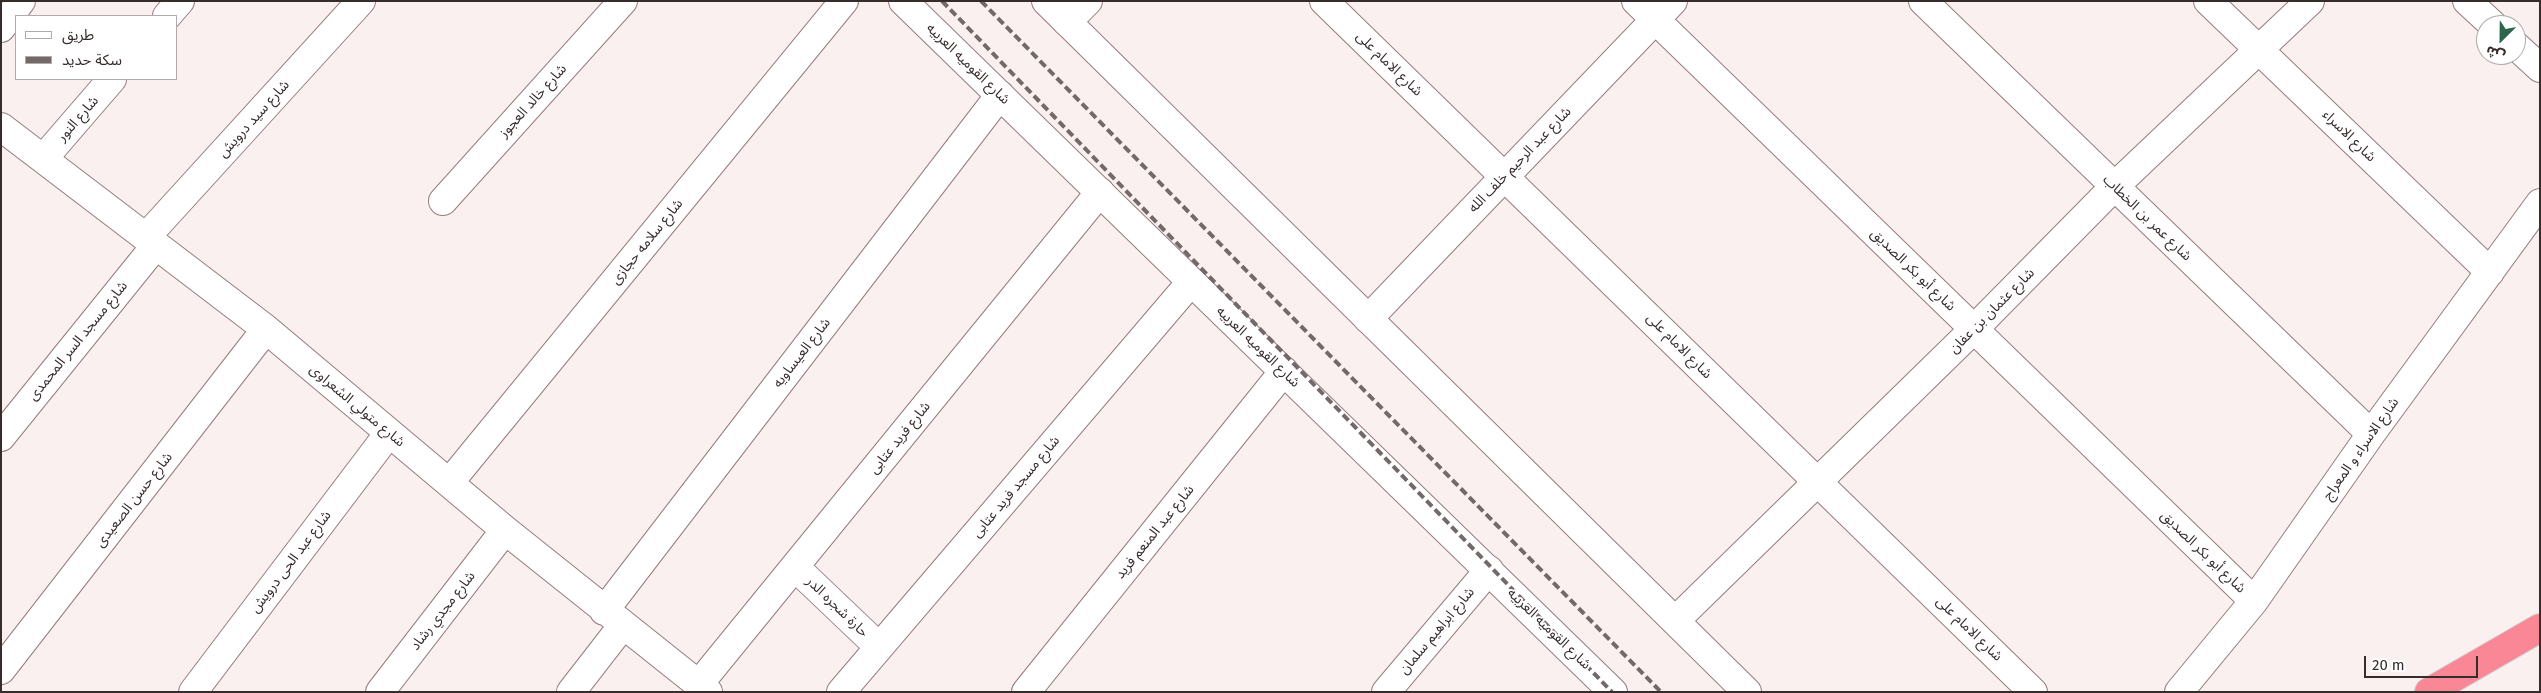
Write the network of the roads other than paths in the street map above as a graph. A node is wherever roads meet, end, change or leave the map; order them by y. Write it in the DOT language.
graph roads {
  1 [pos="21,1"];
  2 [pos="180,1"];
  3 [pos="361,1"];
  4 [pos="624,1"];
  5 [pos="844,1"];
  6 [pos="903,1"];
  7 [pos="1046,1"];
  8 [pos="1088,1"];
  9 [pos="1324,1"];
  10 [pos="1923,1"];
  11 [pos="2208,1"];
  12 [pos="2310,1"];
  13 [pos="2467,1"];
  14 [pos="1655,7"];
  15 [pos="168,15"];
  16 [pos="2482,15"];
  17 [pos="1068,22"];
  18 [pos="1,28"];
  19 [pos="2259,50"];
  20 [pos="2526,55"];
  21 [pos="2540,68"];
  22 [pos="111,80"];
  23 [pos="1000,95"];
  24 [pos="1,127"];
  25 [pos="43,159"];
  26 [pos="1505,175"];
  27 [pos="2115,186"];
  28 [pos="1100,192"];
  29 [pos="443,201"];
  30 [pos="2540,203"];
  31 [pos="151,241"];
  32 [pos="2490,272"];
  33 [pos="1191,282"];
  34 [pos="1368,319"];
  35 [pos="266,329"];
  36 [pos="1974,329"];
  37 [pos="1284,371"];
  38 [pos="389,433"];
  39 [pos="2371,434"];
  40 [pos="1,437"];
  41 [pos="449,483"];
  42 [pos="1818,483"];
  43 [pos="505,530"];
  44 [pos="795,567"];
  45 [pos="1489,570"];
  46 [pos="2254,601"];
  47 [pos="613,618"];
  48 [pos="1675,621"];
  49 [pos="2540,628"];
  50 [pos="879,648"];
  51 [pos="1,670"];
  52 [pos="703,688"];
  53 [pos="193,692"];
  54 [pos="380,692"];
  55 [pos="571,692"];
  56 [pos="841,692"];
  57 [pos="1026,692"];
  58 [pos="1386,692"];
  59 [pos="1613,692"];
  60 [pos="1747,692"];
  61 [pos="2033,692"];
  62 [pos="2180,692"];
  63 [pos="2429,692"];
  1 -- 18 [label="street"];
  2 -- 15 [label="street"];
  3 -- 31 [label="street, شارع سيد درويش"];
  4 -- 29 [label="street, شارع خالد العجوز"];
  5 -- 41 [label="street, شارع سلامه حجازى"];
  6 -- 23 [label="street, شارع القوميه العربيه"];
  7 -- 17 [label="street"];
  8 -- 17 [label="street"];
  9 -- 26 [label="street, شارع الامام على"];
  10 -- 27 [label="street, شارع عمر بن الخطاب"];
  11 -- 19 [label="street, شارع الاسراء"];
  12 -- 19 [label="street, شارع عثمان بن عفان"];
  13 -- 16 [label="street"];
  14 -- 26 [label="street, شارع عبد الرحيم خلف الله"];
  14 -- 36 [label="street, شارع أبو بكر الصديق"];
  17 -- 34 [label="street"];
  19 -- 27 [label="street, شارع عثمان بن عفان"];
  19 -- 32 [label="street, شارع الاسراء"];
  20 -- 21 [label="street"];
  22 -- 25 [label="street, شارع النور"];
  23 -- 28 [label="street, شارع القوميه العربيه"];
  23 -- 47 [label="street, شارع العيساويه"];
  24 -- 25 [label="street, شارع متولي الشعراوى"];
  25 -- 31 [label="street, شارع متولي الشعراوى"];
  26 -- 34 [label="street, شارع عبد الرحيم خلف الله"];
  26 -- 42 [label="street, شارع الامام على"];
  27 -- 36 [label="street, شارع عثمان بن عفان"];
  27 -- 39 [label="street, شارع عمر بن الخطاب"];
  28 -- 33 [label="street, شارع القوميه العربيه"];
  28 -- 44 [label="street, شارع فريد عتابى"];
  30 -- 32 [label="street, شارع الاسراء و المعراج"];
  31 -- 35 [label="street, شارع متولي الشعراوى"];
  31 -- 40 [label="street, شارع مسجد السر المحمدى"];
  32 -- 39 [label="street, شارع الاسراء و المعراج"];
  33 -- 37 [label="street, شارع القوميه العربيه"];
  33 -- 50 [label="street, شارع مسجد فريد عتابى"];
  34 -- 48 [label="street"];
  35 -- 38 [label="street, شارع متولي الشعراوى"];
  35 -- 51 [label="street, شارع حسن الصعيدى"];
  36 -- 42 [label="street, شارع عثمان بن عفان"];
  36 -- 46 [label="street, شارع أبو بكر الصديق"];
  37 -- 45 [label="street, شارع القوميه العربيه"];
  37 -- 57 [label="street, شارع عبد المنعم فريد"];
  38 -- 41 [label="street, شارع متولي الشعراوى"];
  38 -- 53 [label="street, شارع عبد الحى درويش"];
  39 -- 46 [label="street, شارع الاسراء و المعراج"];
  41 -- 43 [label="street, شارع متولي الشعراوى"];
  42 -- 48 [label="street, شارع عثمان بن عفان"];
  42 -- 61 [label="street, شارع الامام على"];
  43 -- 47 [label="street, شارع متولي الشعراوى"];
  43 -- 54 [label="street, شارع مجدي رشاد"];
  44 -- 50 [label="street, حارة شجره الدر"];
  44 -- 52 [label="street, شارع فريد عتابى"];
  45 -- 58 [label="street, شارع ابراهيم سلمان"];
  45 -- 59 [label="street, شارع القوميه العربيه"];
  46 -- 62 [label="street, شارع الاسراء و المعراج"];
  47 -- 52 [label="street, شارع متولي الشعراوى"];
  47 -- 55 [label="street, شارع العيساويه"];
  48 -- 60 [label="street"];
  49 -- 63 [label="highway"];
  50 -- 56 [label="street, شارع مسجد فريد عتابى"];
}
